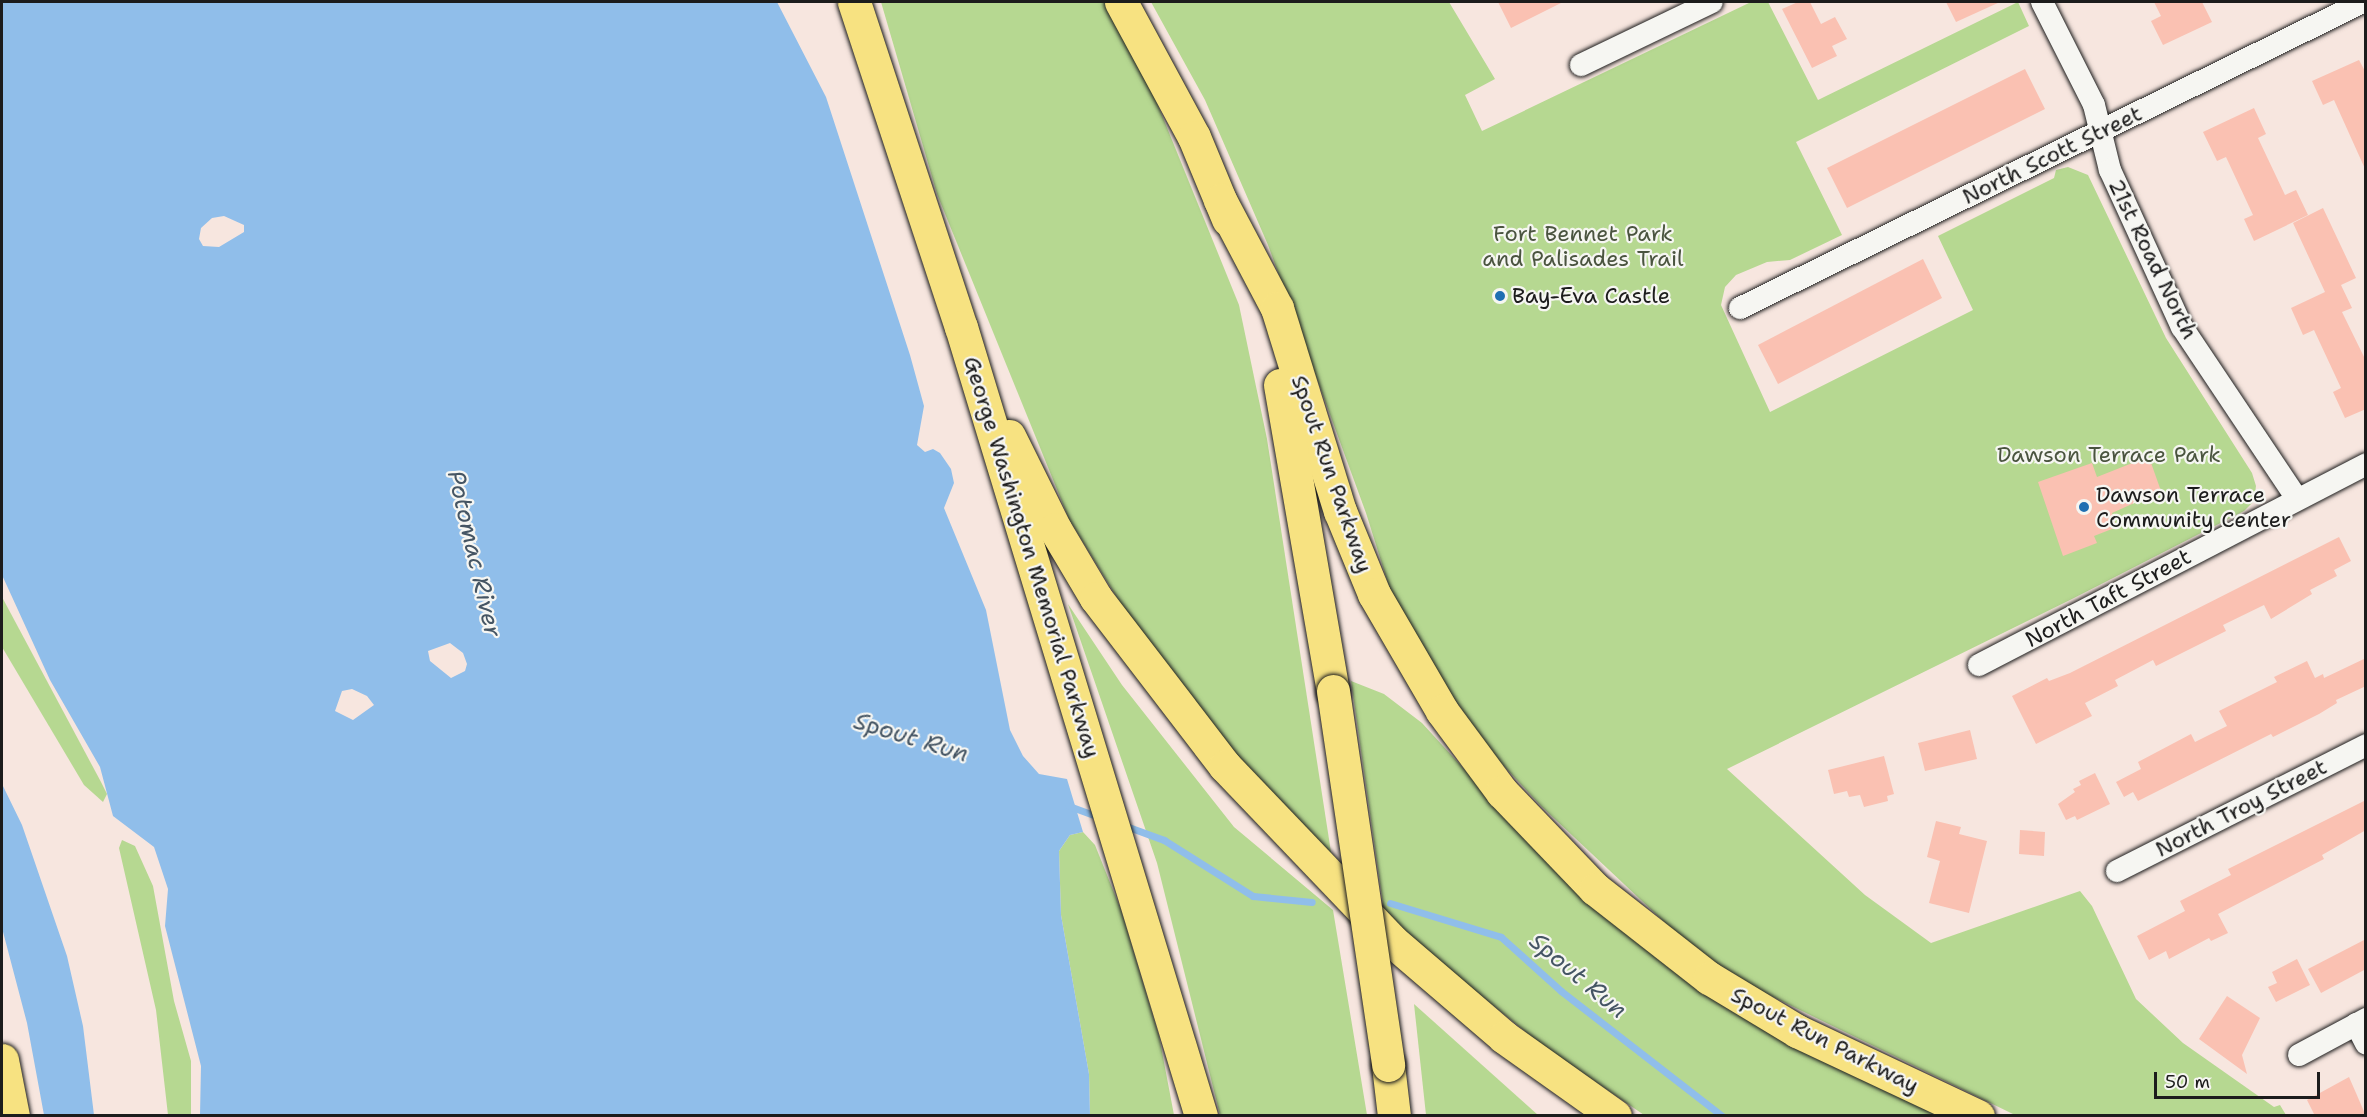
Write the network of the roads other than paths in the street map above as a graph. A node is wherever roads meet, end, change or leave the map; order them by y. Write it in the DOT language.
graph roads {
  1 [pos="854,2"];
  2 [pos="1121,2"];
  3 [pos="1712,2"];
  4 [pos="2042,2"];
  5 [pos="2363,2"];
  6 [pos="1581,65"];
  7 [pos="2101,130"];
  8 [pos="1220,200"];
  9 [pos="1740,308"];
  10 [pos="961,327"];
  11 [pos="2366,464"];
  12 [pos="2297,500"];
  13 [pos="1978,665"];
  14 [pos="2366,745"];
  15 [pos="2117,871"];
  16 [pos="2362,1029"];
  17 [pos="2299,1055"];
  18 [pos="2,1060"];
  19 [pos="13,1116"];
  20 [pos="1201,1116"];
  21 [pos="1394,1116"];
  22 [pos="1615,1116"];
  23 [pos="1978,1116"];
  1 -- 10 [label="highway, George Washington Memorial Parkway"];
  2 -- 8 [label="highway"];
  3 -- 6 [label="street"];
  4 -- 7 [label="street, 21st Road North"];
  5 -- 7 [label="street, North Scott Street"];
  7 -- 9 [label="street, North Scott Street"];
  7 -- 12 [label="street, 21st Road North"];
  8 -- 21 [label="highway, bridge"];
  8 -- 23 [label="highway, Spout Run Parkway"];
  10 -- 20 [label="highway, George Washington Memorial Parkway"];
  10 -- 22 [label="highway"];
  11 -- 12 [label="street, North Taft Street"];
  12 -- 13 [label="street, North Taft Street"];
  14 -- 15 [label="street, North Troy Street"];
  16 -- 17 [label="street"];
  18 -- 19 [label="highway"];
}
